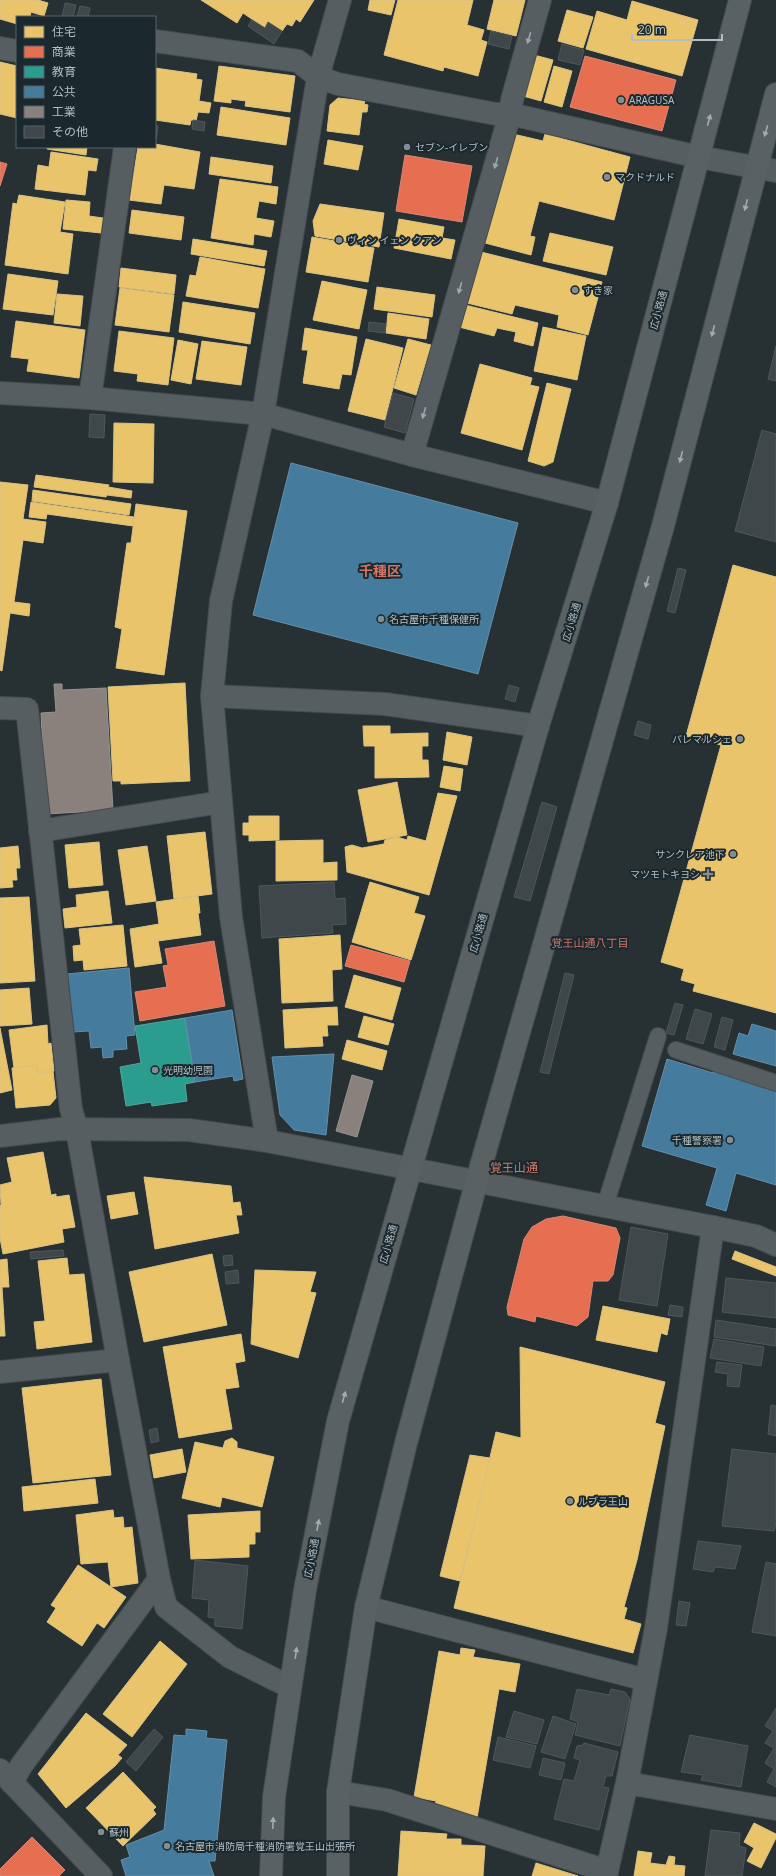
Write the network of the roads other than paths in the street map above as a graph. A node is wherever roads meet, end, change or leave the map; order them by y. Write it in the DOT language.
graph roads {
  1 [pos="340,0"];
  2 [pos="540,0"];
  3 [pos="740,0"];
  4 [pos="156,41"];
  5 [pos="0,48"];
  6 [pos="16,51"];
  7 [pos="318,77"];
  8 [pos="776,94"];
  9 [pos="510,114"];
  10 [pos="125,148"];
  11 [pos="699,157"];
  12 [pos="766,169"];
  13 [pos="0,393"];
  14 [pos="90,398"];
  15 [pos="263,414"];
  16 [pos="412,455"];
  17 [pos="607,503"];
  18 [pos="212,696"];
  19 [pos="0,708"];
  20 [pos="538,726"];
  21 [pos="221,802"];
  22 [pos="40,831"];
  23 [pos="658,1036"];
  24 [pos="676,1050"];
  25 [pos="776,1083"];
  26 [pos="77,1130"];
  27 [pos="0,1136"];
  28 [pos="267,1141"];
  29 [pos="410,1168"];
  30 [pos="477,1180"];
  31 [pos="605,1206"];
  32 [pos="713,1227"];
  33 [pos="776,1245"];
  34 [pos="118,1360"];
  35 [pos="0,1372"];
  36 [pos="159,1579"];
  37 [pos="366,1607"];
  38 [pos="646,1680"];
  39 [pos="290,1687"];
  40 [pos="6,1776"];
  41 [pos="627,1783"];
  42 [pos="338,1792"];
  43 [pos="776,1809"];
  44 [pos="607,1874"];
  45 [pos="101,1876"];
  46 [pos="272,1876"];
  47 [pos="338,1876"];
  1 -- 7 [label="street"];
  2 -- 9 [label="street, one-way"];
  11 -- 3 [label="main road, 広小路通, one-way"];
  4 -- 7 [label="street"];
  5 -- 6 [label="street"];
  7 -- 9 [label="street"];
  7 -- 15 [label="street"];
  8 -- 12 [label="main road, one-way"];
  9 -- 11 [label="street"];
  9 -- 16 [label="street, one-way"];
  10 -- 14 [label="street"];
  11 -- 12 [label="street"];
  11 -- 17 [label="main road, 広小路通"];
  12 -- 30 [label="main road, one-way"];
  13 -- 14 [label="street"];
  14 -- 15 [label="street"];
  15 -- 16 [label="street"];
  15 -- 18 [label="street"];
  16 -- 17 [label="street"];
  17 -- 20 [label="main road, 広小路通"];
  18 -- 20 [label="street"];
  18 -- 21 [label="street"];
  19 -- 22 [label="street"];
  20 -- 29 [label="main road, 広小路通"];
  21 -- 22 [label="street"];
  21 -- 28 [label="street"];
  22 -- 26 [label="street"];
  23 -- 31 [label="lane"];
  24 -- 25 [label="lane"];
  26 -- 27 [label="street"];
  26 -- 28 [label="street"];
  26 -- 34 [label="street"];
  28 -- 29 [label="street"];
  29 -- 30 [label="street"];
  39 -- 29 [label="main road, 広小路通, one-way"];
  30 -- 31 [label="street"];
  30 -- 37 [label="main road"];
  31 -- 32 [label="street"];
  32 -- 33 [label="street"];
  32 -- 38 [label="street"];
  34 -- 35 [label="street"];
  34 -- 36 [label="street"];
  36 -- 39 [label="street"];
  36 -- 40 [label="street"];
  37 -- 38 [label="street"];
  37 -- 42 [label="main road"];
  38 -- 41 [label="street"];
  46 -- 39 [label="main road, 広小路通, one-way"];
  40 -- 45 [label="street"];
  41 -- 43 [label="street"];
  41 -- 44 [label="street"];
  42 -- 44 [label="street"];
  42 -- 47 [label="main road"];
}
